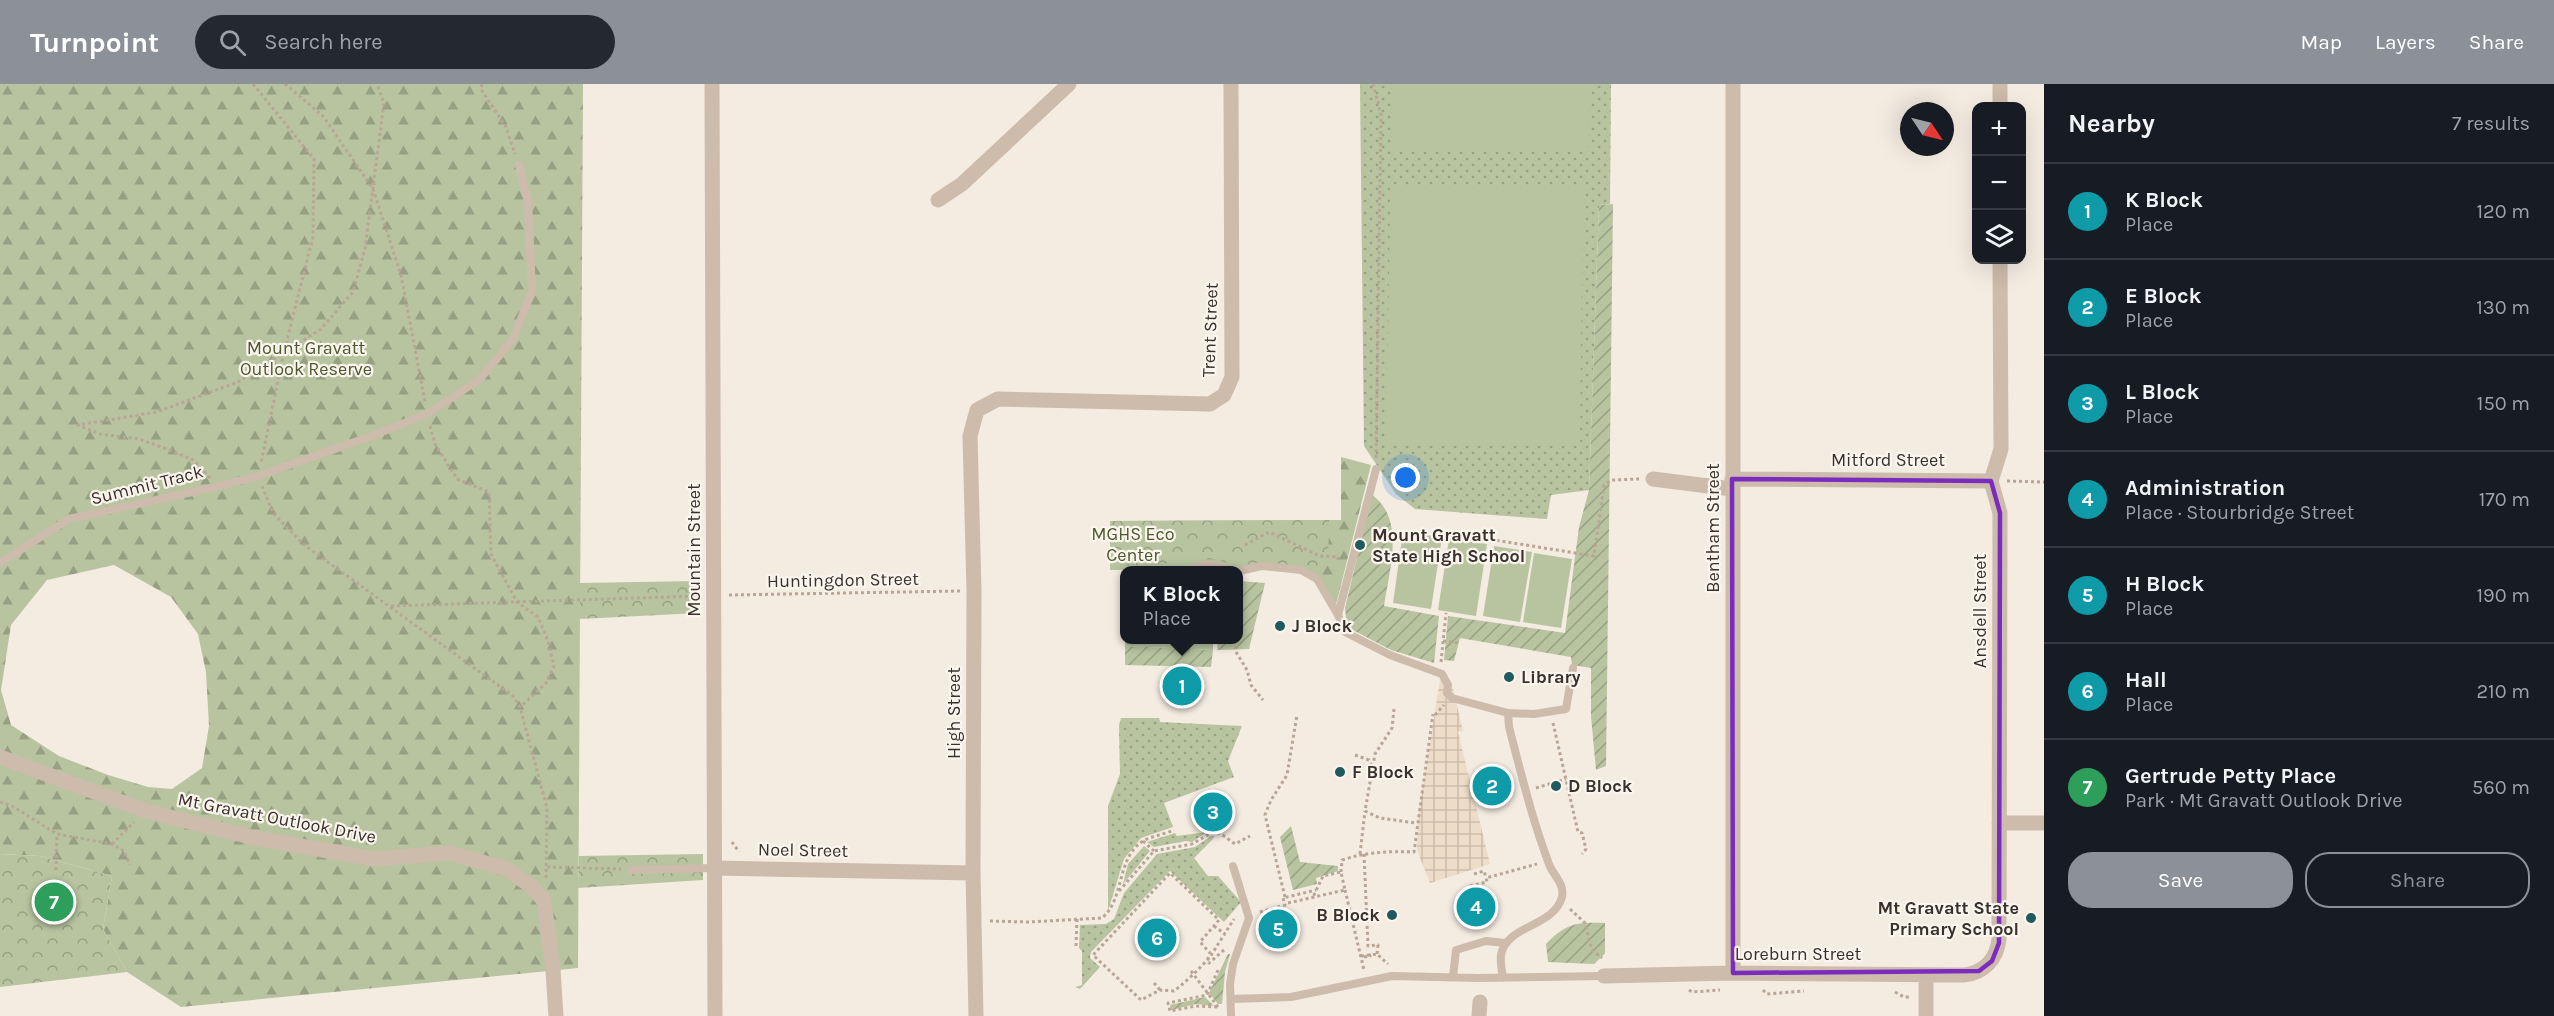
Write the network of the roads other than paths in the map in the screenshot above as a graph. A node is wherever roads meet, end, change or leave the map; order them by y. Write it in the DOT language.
graph roads {
  1 [pos="712,84"];
  2 [pos="1069,84"];
  3 [pos="1231,84"];
  4 [pos="1733,84"];
  5 [pos="2000,84"];
  6 [pos="2000,102"];
  7 [pos="519,165"];
  8 [pos="938,200"];
  9 [pos="2000,264"];
  10 [pos="977,410"];
  11 [pos="1376,469"];
  12 [pos="1653,479"];
  13 [pos="1991,481"];
  14 [pos="1732,484"];
  15 [pos="0,563"];
  16 [pos="1201,566"];
  17 [pos="1216,566"];
  18 [pos="1243,571"];
  19 [pos="1338,615"];
  20 [pos="1574,668"];
  21 [pos="1508,713"];
  22 [pos="0,757"];
  23 [pos="1999,823"];
  24 [pos="2044,823"];
  25 [pos="1233,866"];
  26 [pos="714,868"];
  27 [pos="631,870"];
  28 [pos="974,873"];
  29 [pos="1505,943"];
  30 [pos="1989,963"];
  31 [pos="1733,973"];
  32 [pos="1926,975"];
  33 [pos="1604,976"];
  34 [pos="1453,977"];
  35 [pos="1503,978"];
  36 [pos="1230,999"];
  37 [pos="556,1016"];
  38 [pos="715,1016"];
  39 [pos="976,1016"];
  40 [pos="1231,1016"];
  41 [pos="1926,1016"];
  1 -- 26 [label="street, Mountain Street"];
  2 -- 8 [label="street"];
  3 -- 10 [label="street, Trent Street"];
  4 -- 14 [label="street, Bentham Street"];
  5 -- 6 [label="street"];
  7 -- 15 [label="lane, Summit Track"];
  9 -- 13 [label="street"];
  10 -- 28 [label="street, High Street"];
  11 -- 19 [label="lane"];
  12 -- 14 [label="street, Mitford Street"];
  13 -- 14 [label="street, Mitford Street"];
  13 -- 23 [label="street, Ansdell Street"];
  14 -- 31 [label="street, Bentham Street"];
  16 -- 17 [label="lane"];
  18 -- 19 [label="lane"];
  19 -- 21 [label="lane"];
  20 -- 21 [label="lane"];
  21 -- 29 [label="lane"];
  22 -- 37 [label="street, Mt Gravatt Outlook Drive"];
  23 -- 24 [label="street"];
  23 -- 30 [label="street, Ansdell Street"];
  25 -- 36 [label="lane"];
  26 -- 27 [label="lane, Noel Street"];
  26 -- 28 [label="street, Noel Street"];
  26 -- 38 [label="street, Mountain Street"];
  28 -- 39 [label="street, High Street"];
  29 -- 34 [label="lane"];
  29 -- 35 [label="lane"];
  30 -- 32 [label="street, Loreburn Street"];
  31 -- 32 [label="street, Loreburn Street"];
  31 -- 33 [label="street, Loreburn Street"];
  32 -- 41 [label="street"];
  33 -- 35 [label="lane"];
  34 -- 35 [label="lane"];
  34 -- 36 [label="lane"];
  36 -- 40 [label="lane"];
}
